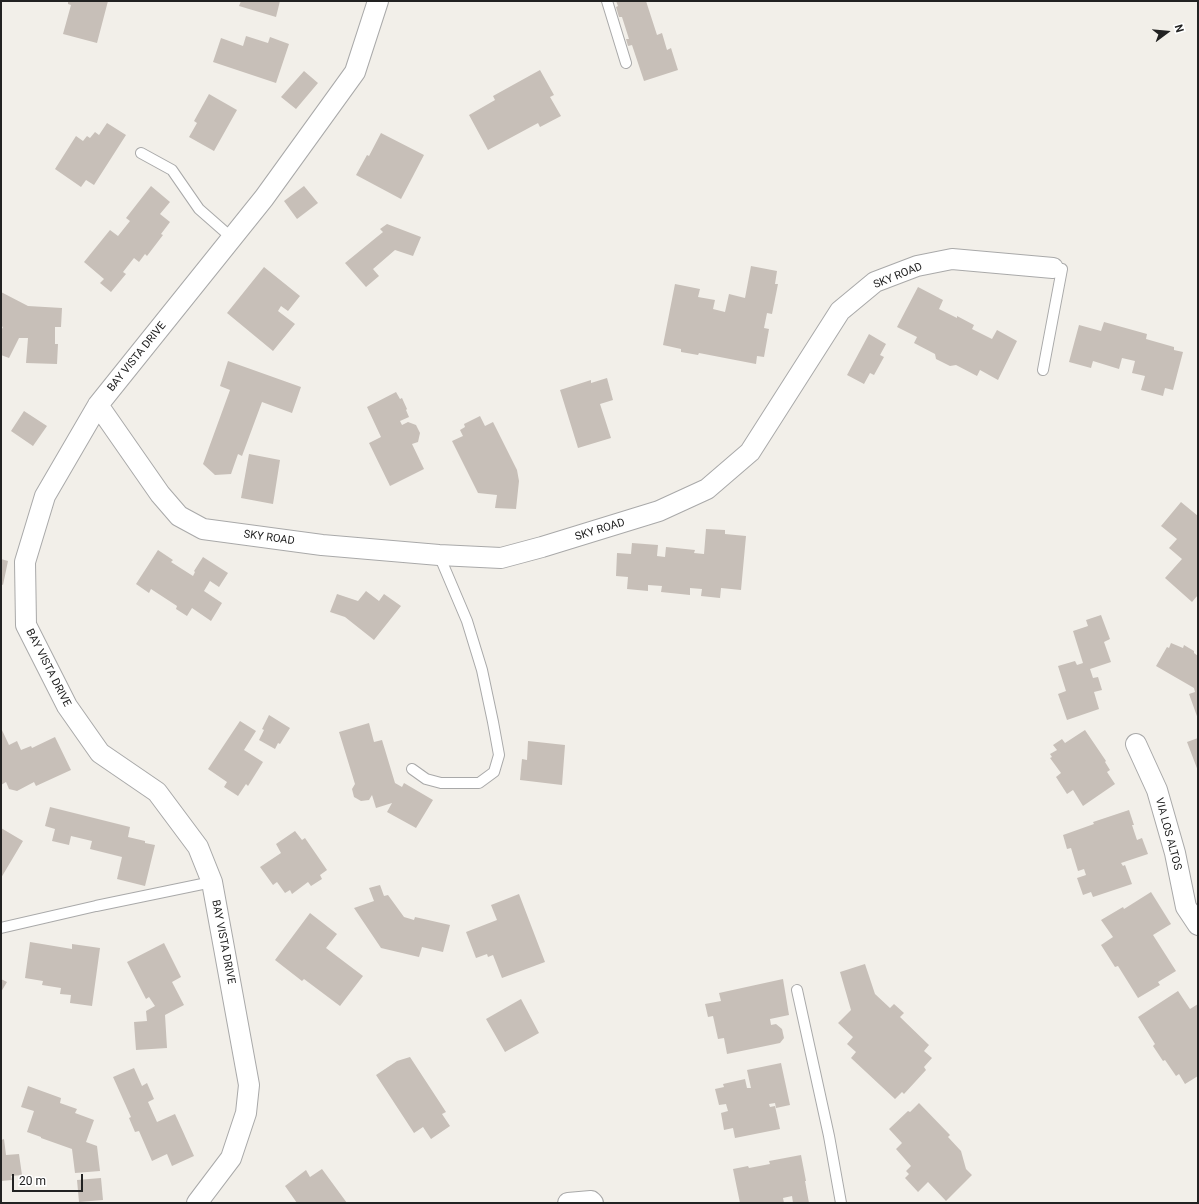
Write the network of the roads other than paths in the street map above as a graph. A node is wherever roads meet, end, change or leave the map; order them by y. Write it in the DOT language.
graph roads {
  1 [pos="378,1"];
  2 [pos="607,1"];
  3 [pos="626,63"];
  4 [pos="141,153"];
  5 [pos="232,238"];
  6 [pos="1058,269"];
  7 [pos="1043,370"];
  8 [pos="98,405"];
  9 [pos="438,555"];
  10 [pos="1136,744"];
  11 [pos="412,769"];
  12 [pos="212,882"];
  13 [pos="1198,924"];
  14 [pos="1,928"];
  15 [pos="797,990"];
  16 [pos="197,1203"];
  17 [pos="568,1203"];
  18 [pos="593,1203"];
  19 [pos="841,1203"];
  1 -- 5 [label="street, BAY VISTA DRIVE"];
  2 -- 3 [label="lane"];
  4 -- 5 [label="lane"];
  5 -- 8 [label="street, BAY VISTA DRIVE"];
  6 -- 7 [label="lane"];
  6 -- 9 [label="street, SKY ROAD"];
  8 -- 9 [label="street, SKY ROAD"];
  8 -- 12 [label="street, BAY VISTA DRIVE"];
  9 -- 11 [label="lane"];
  10 -- 13 [label="street, VIA LOS ALTOS"];
  12 -- 14 [label="lane"];
  12 -- 16 [label="street, BAY VISTA DRIVE"];
  15 -- 19 [label="lane"];
  17 -- 18 [label="street"];
}
